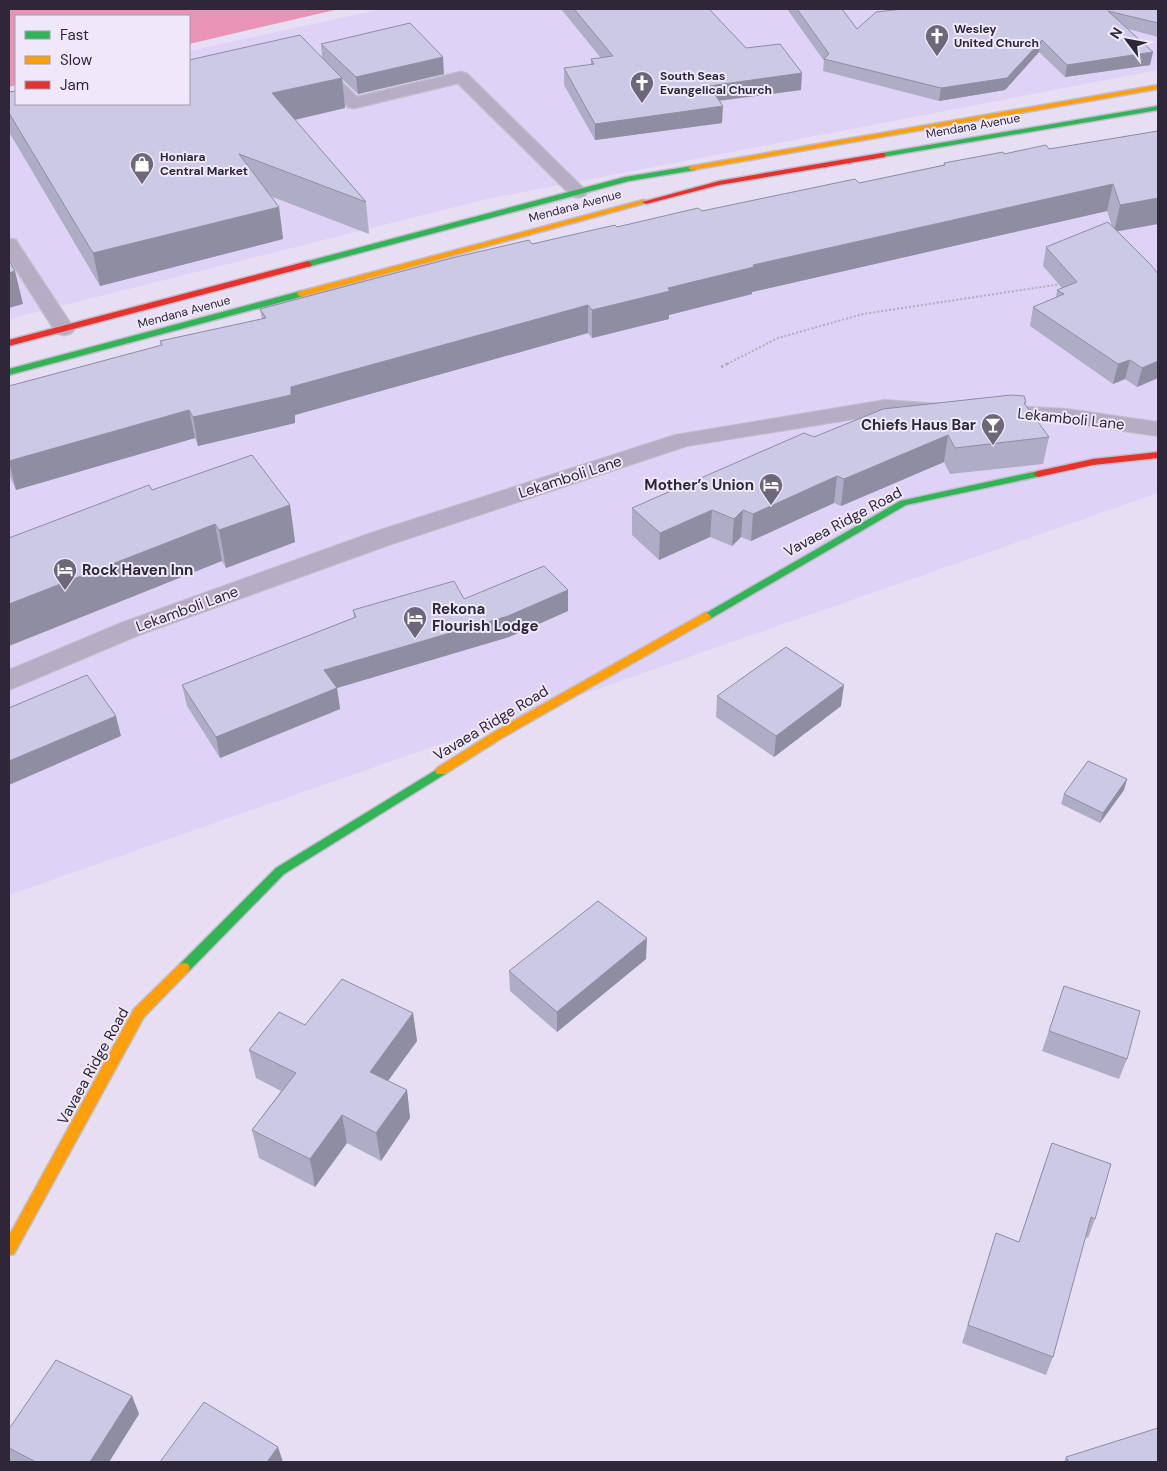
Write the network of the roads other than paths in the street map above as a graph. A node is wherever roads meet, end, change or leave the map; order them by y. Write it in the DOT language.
graph roads {
  1 [pos="306,56"];
  2 [pos="1158,87"];
  3 [pos="1158,108"];
  4 [pos="578,192"];
  5 [pos="9,244"];
  6 [pos="64,329"];
  7 [pos="9,343"];
  8 [pos="9,372"];
  9 [pos="1158,429"];
  10 [pos="1158,455"];
  11 [pos="9,681"];
  12 [pos="9,1249"];
  1 -- 4 [label="lane"];
  2 -- 4 [label="main road, Mendana Avenue"];
  3 -- 8 [label="main road, Mendana Avenue"];
  4 -- 6 [label="main road, Mendana Avenue"];
  5 -- 6 [label="lane"];
  6 -- 7 [label="main road, Mendana Avenue"];
  9 -- 11 [label="street, Lekamboli Lane"];
  10 -- 12 [label="main road, Vavaea Ridge Road"];
}
